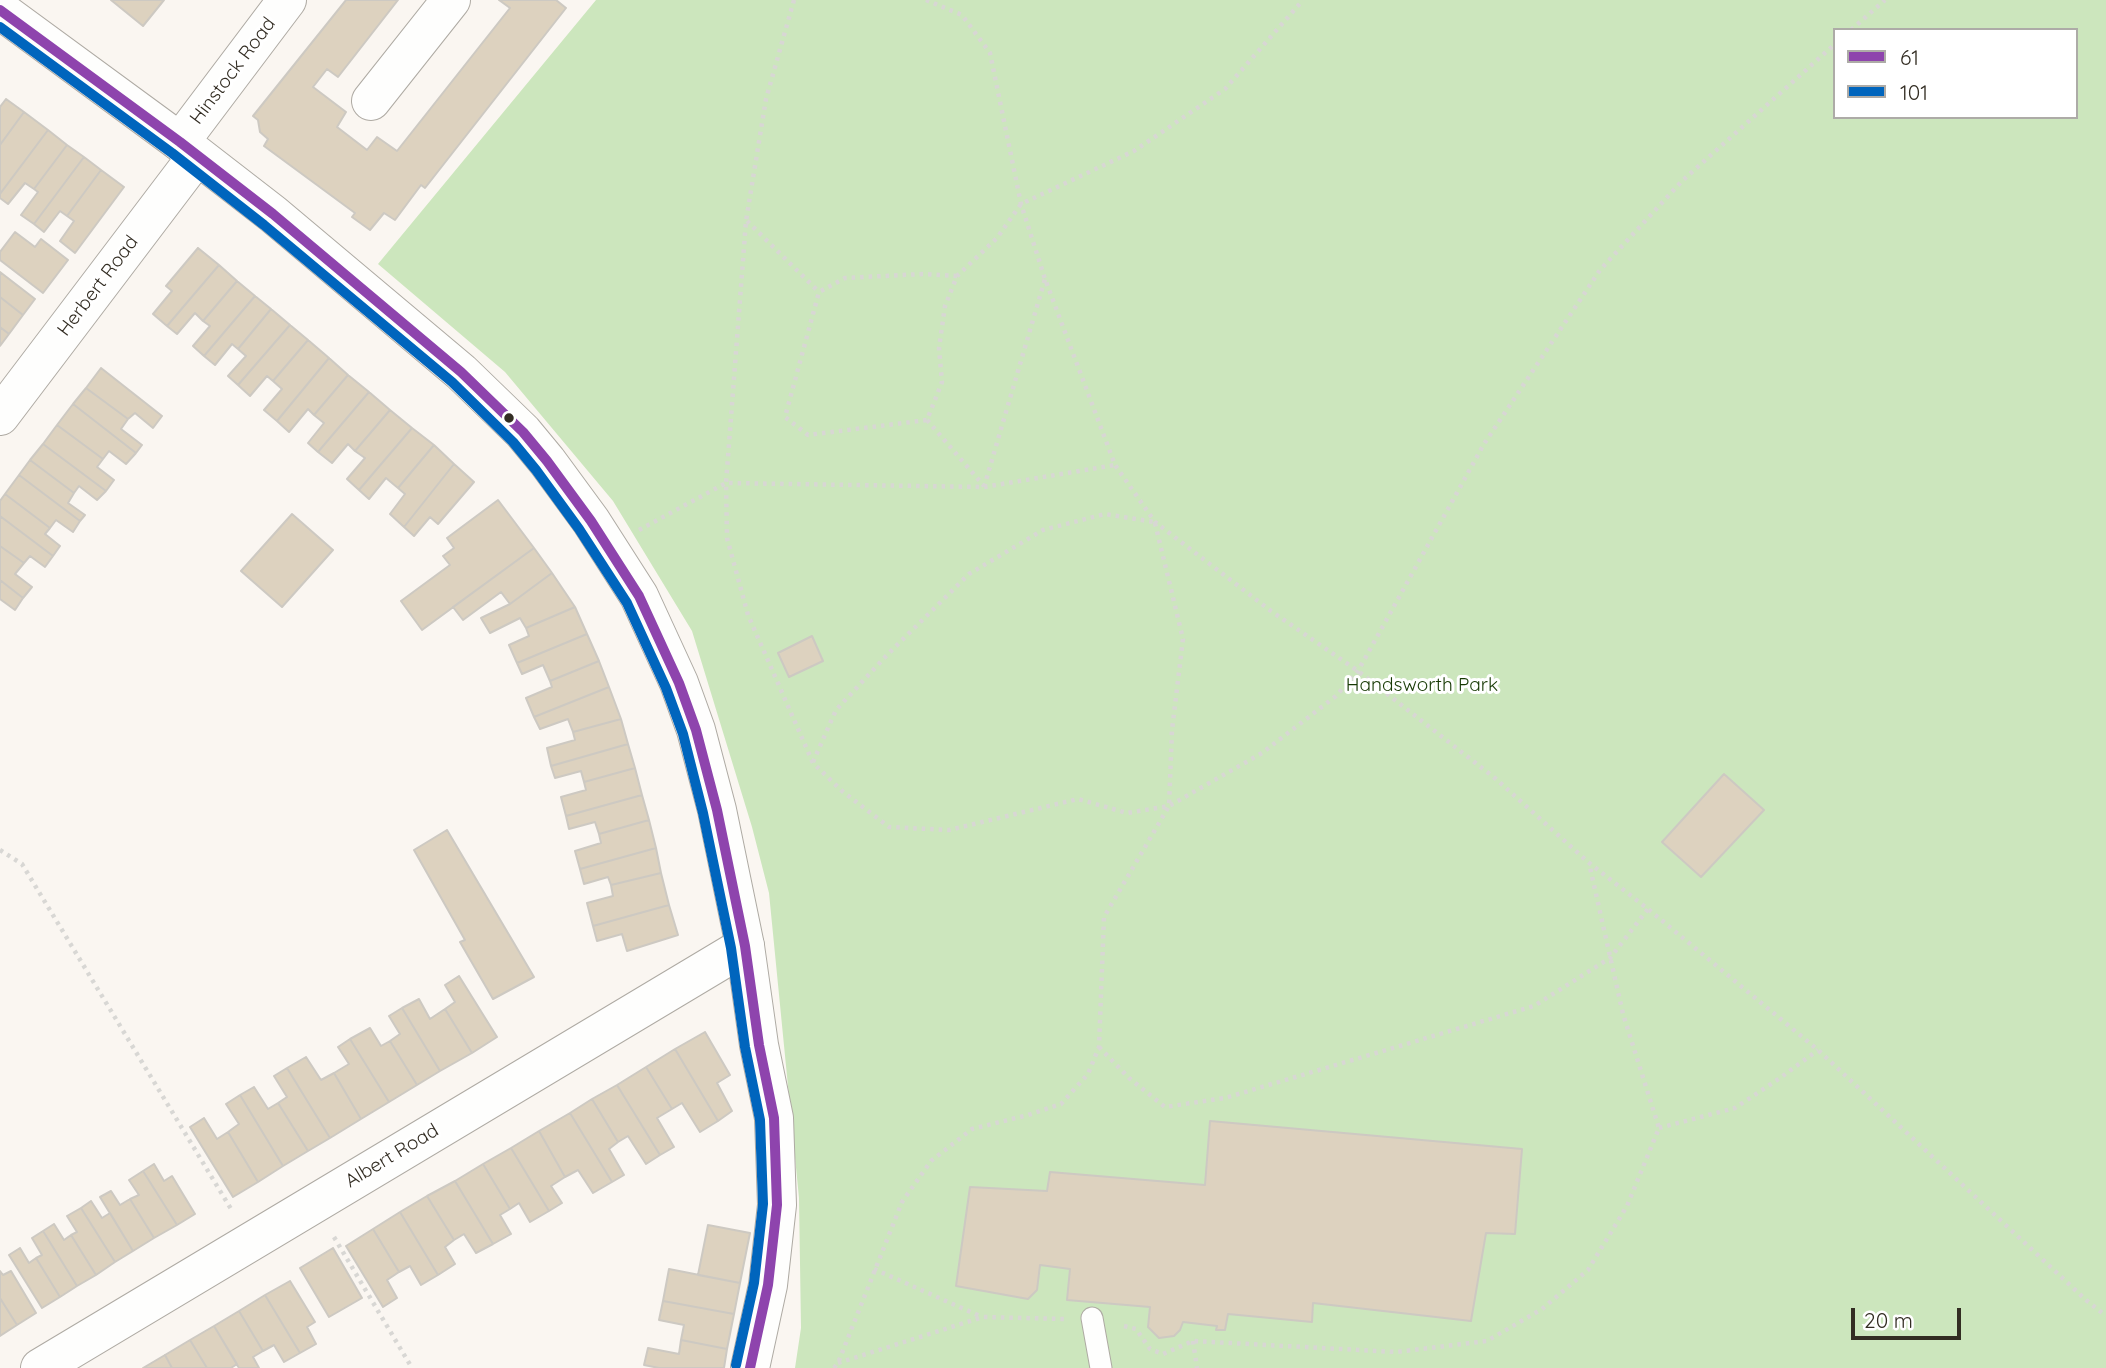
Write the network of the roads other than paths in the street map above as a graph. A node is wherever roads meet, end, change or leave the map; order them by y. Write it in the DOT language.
graph roads {
  1 [pos="287,0"];
  2 [pos="451,0"];
  3 [pos="0,10"];
  4 [pos="371,101"];
  5 [pos="188,149"];
  6 [pos="0,416"];
  7 [pos="745,946"];
  8 [pos="1092,1318"];
  9 [pos="40,1368"];
  10 [pos="750,1368"];
  11 [pos="1101,1368"];
  1 -- 5 [label="street, Hinstock Road"];
  2 -- 4 [label="street"];
  3 -- 5 [label="street"];
  5 -- 6 [label="street, Herbert Road"];
  5 -- 7 [label="street"];
  7 -- 9 [label="street, Albert Road"];
  7 -- 10 [label="street"];
  8 -- 11 [label="lane"];
}
